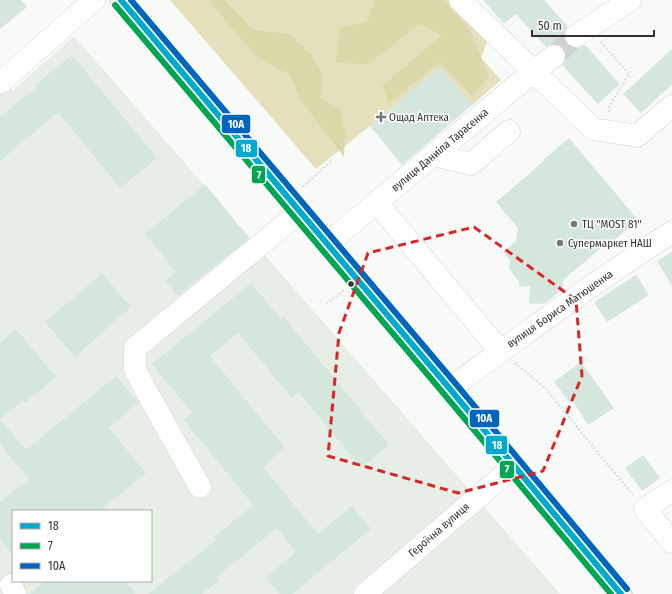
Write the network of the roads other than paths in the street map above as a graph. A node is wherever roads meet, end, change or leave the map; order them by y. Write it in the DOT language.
graph roads {
  1 [pos="94,0"];
  2 [pos="121,0"];
  3 [pos="460,0"];
  4 [pos="630,0"];
  5 [pos="603,7"];
  6 [pos="583,32"];
  7 [pos="554,56"];
  8 [pos="534,71"];
  9 [pos="0,82"];
  10 [pos="672,106"];
  11 [pos="509,131"];
  12 [pos="434,155"];
  13 [pos="377,203"];
  14 [pos="294,206"];
  15 [pos="672,232"];
  16 [pos="327,244"];
  17 [pos="500,351"];
  18 [pos="450,389"];
  19 [pos="514,466"];
  20 [pos="200,487"];
  21 [pos="672,491"];
  22 [pos="672,542"];
  23 [pos="365,594"];
  24 [pos="621,594"];
  1 -- 9 [label="street"];
  2 -- 14 [label="main road"];
  3 -- 8 [label="street"];
  4 -- 5 [label="street"];
  5 -- 6 [label="street"];
  7 -- 8 [label="street, вулиця Даниіла Тарасенка"];
  8 -- 10 [label="street"];
  8 -- 12 [label="street, вулиця Даниіла Тарасенка"];
  11 -- 12 [label="street"];
  12 -- 13 [label="street, вулиця Даниіла Тарасенка"];
  13 -- 16 [label="street, вулиця Даниіла Тарасенка"];
  13 -- 17 [label="street"];
  14 -- 16 [label="main road"];
  14 -- 20 [label="street"];
  15 -- 17 [label="street, вулиця Бориса Матюшенка"];
  16 -- 18 [label="main road"];
  17 -- 18 [label="street, вулиця Бориса Матюшенка"];
  18 -- 19 [label="main road"];
  19 -- 23 [label="street, Героїчна вулиця"];
  19 -- 24 [label="main road"];
  21 -- 22 [label="street"];
}
